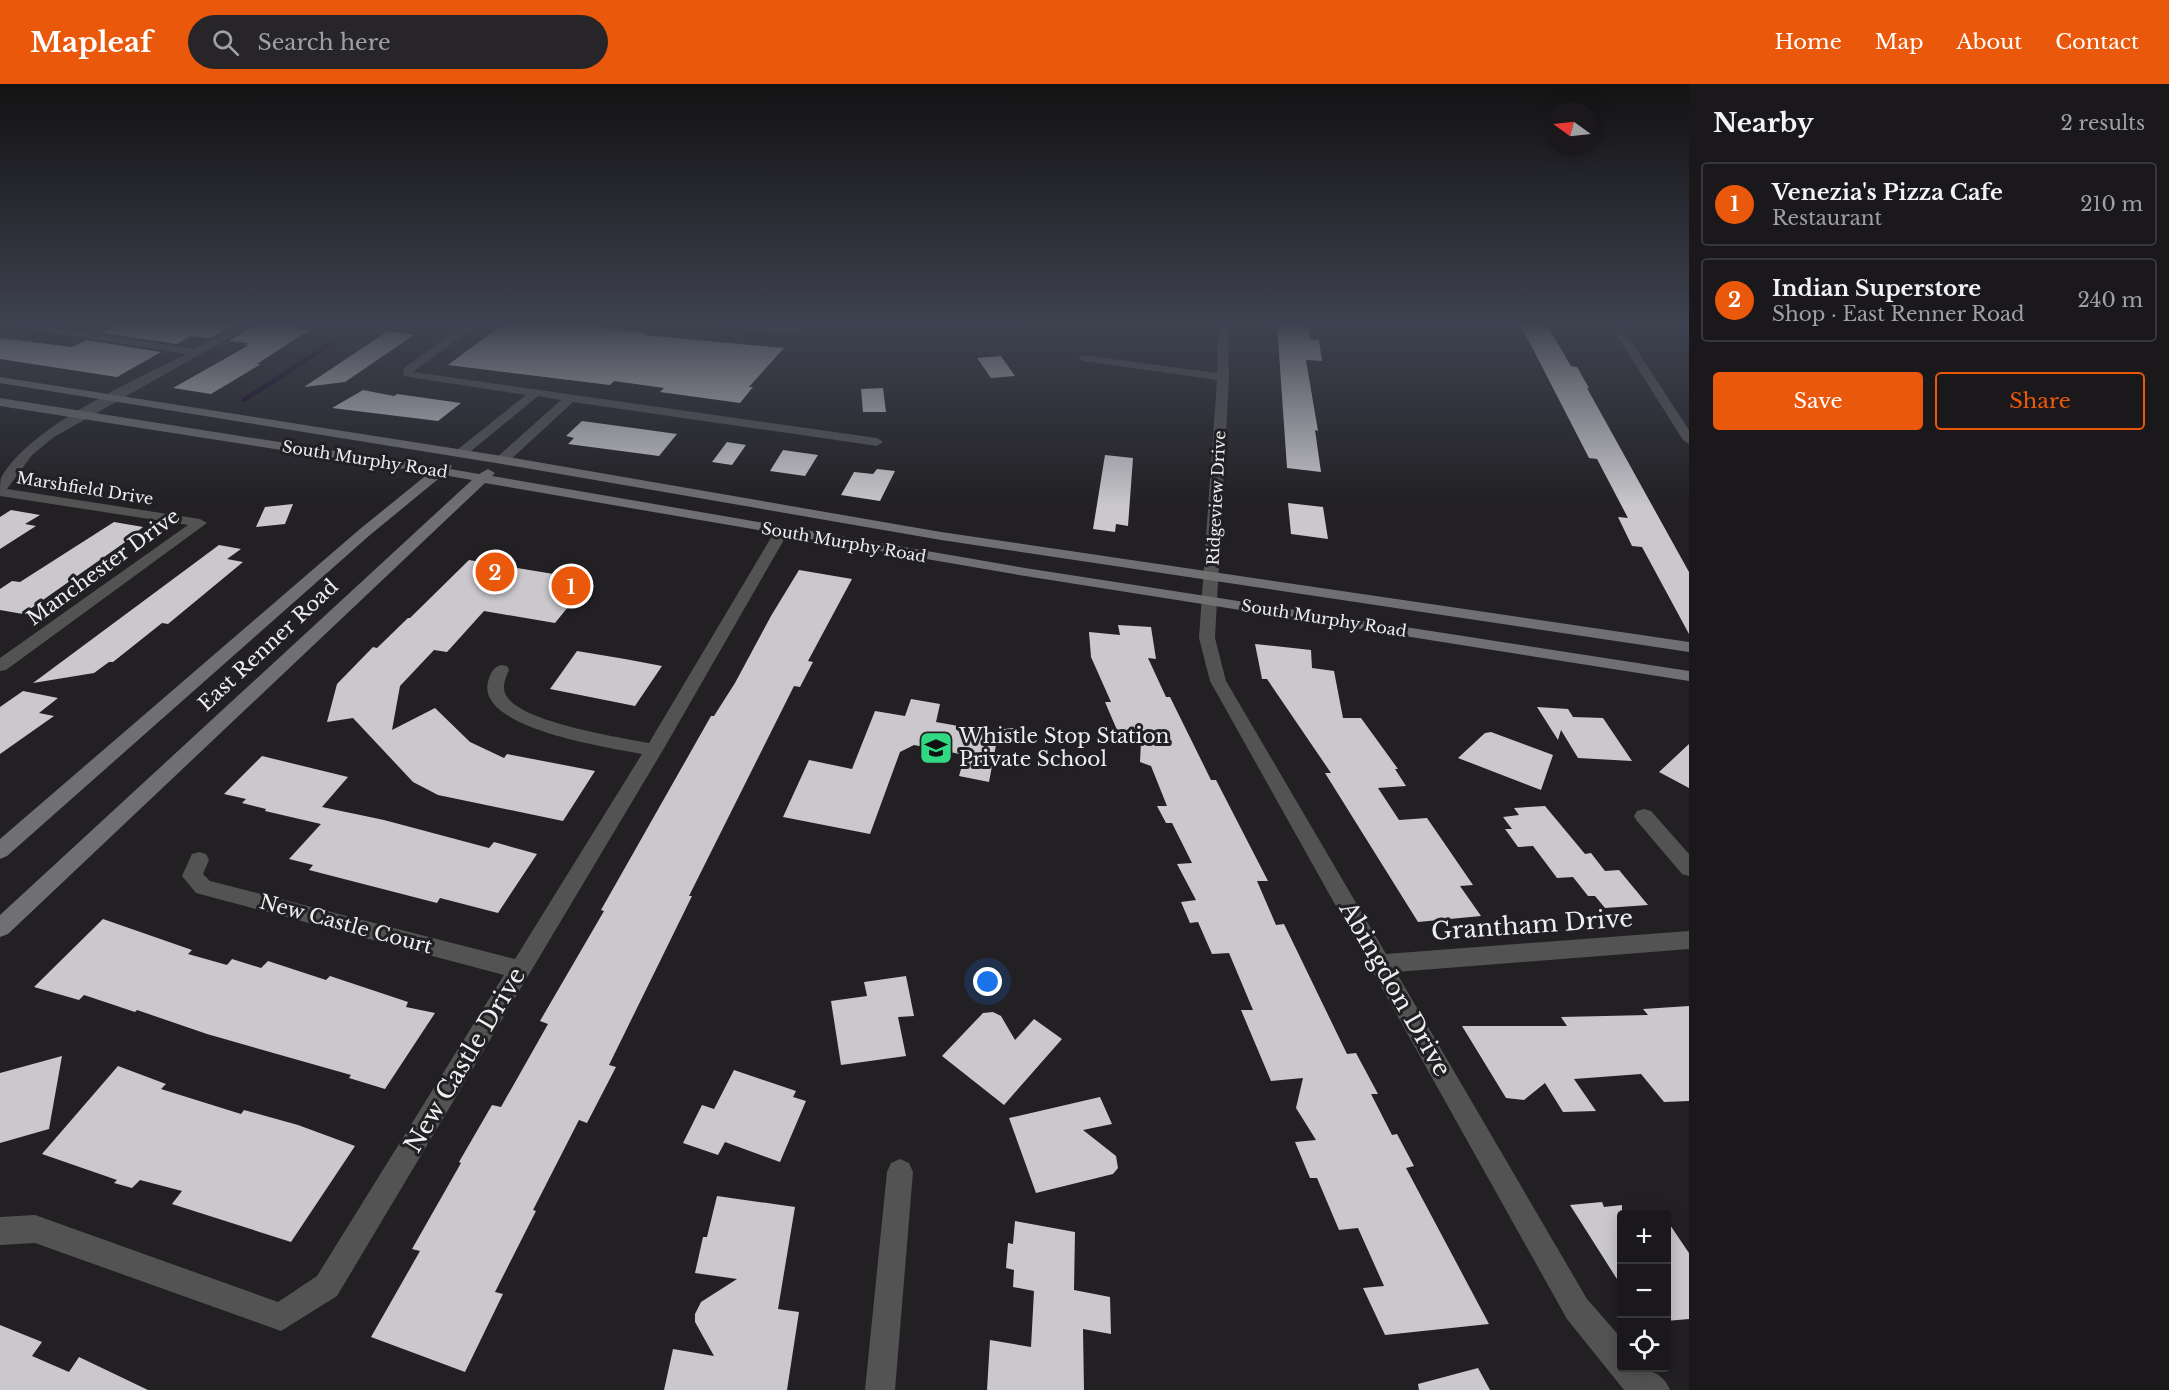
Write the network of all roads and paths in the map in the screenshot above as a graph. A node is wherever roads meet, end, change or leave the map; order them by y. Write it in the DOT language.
graph roads {
  1 [pos="33,385"];
  2 [pos="135,385"];
  3 [pos="481,385"];
  4 [pos="1223,385"];
  5 [pos="1654,385"];
  6 [pos="535,393"];
  7 [pos="113,397"];
  8 [pos="570,398"];
  9 [pos="0,402"];
  10 [pos="84,414"];
  11 [pos="1689,440"];
  12 [pos="877,441"];
  13 [pos="461,453"];
  14 [pos="502,460"];
  15 [pos="440,471"];
  16 [pos="482,478"];
  17 [pos="0,491"];
  18 [pos="200,523"];
  19 [pos="782,531"];
  20 [pos="1211,575"];
  21 [pos="1209,600"];
  22 [pos="1689,646"];
  23 [pos="0,666"];
  24 [pos="501,670"];
  25 [pos="1689,676"];
  26 [pos="654,750"];
  27 [pos="1644,816"];
  28 [pos="0,851"];
  29 [pos="199,860"];
  30 [pos="1689,868"];
  31 [pos="0,928"];
  32 [pos="1689,940"];
  33 [pos="1380,964"];
  34 [pos="521,969"];
  35 [pos="900,1172"];
  36 [pos="0,1231"];
  37 [pos="1617,1356"];
  38 [pos="1629,1372"];
  39 [pos="880,1390"];
  40 [pos="1655,1390"];
  1 -- 7 [label="main road, South Murphy Road"];
  2 -- 7 [label="street"];
  3 -- 6 [label="street"];
  4 -- 20 [label="street, Ridgeview Drive"];
  5 -- 11 [label="street"];
  6 -- 8 [label="street"];
  6 -- 13 [label="street, East Renner Road"];
  7 -- 10 [label="street"];
  7 -- 13 [label="main road, South Murphy Road"];
  8 -- 12 [label="street"];
  8 -- 14 [label="street, East Renner Road"];
  9 -- 10 [label="main road, South Murphy Road"];
  10 -- 15 [label="main road, South Murphy Road"];
  10 -- 17 [label="street"];
  13 -- 14 [label="main road, South Murphy Road"];
  13 -- 15 [label="main road, East Renner Road"];
  14 -- 16 [label="main road, East Renner Road"];
  14 -- 20 [label="main road, South Murphy Road"];
  15 -- 16 [label="main road, South Murphy Road"];
  15 -- 28 [label="main road, East Renner Road"];
  16 -- 19 [label="main road, South Murphy Road"];
  16 -- 31 [label="main road, East Renner Road"];
  17 -- 18 [label="street, Marshfield Drive"];
  18 -- 23 [label="street, Manchester Drive"];
  19 -- 21 [label="main road, South Murphy Road"];
  19 -- 26 [label="street, New Castle Drive"];
  20 -- 21 [label="street, Ridgeview Drive"];
  20 -- 22 [label="main road, South Murphy Road"];
  21 -- 25 [label="main road, South Murphy Road"];
  21 -- 33 [label="street, Abingdon Drive"];
  24 -- 26 [label="street"];
  26 -- 34 [label="street, New Castle Drive"];
  27 -- 30 [label="street"];
  29 -- 34 [label="street, New Castle Court"];
  32 -- 33 [label="street, Grantham Drive"];
  33 -- 37 [label="street, Abingdon Drive"];
  34 -- 36 [label="street, New Castle Drive"];
  35 -- 39 [label="street"];
  38 -- 40 [label="street"];
}
